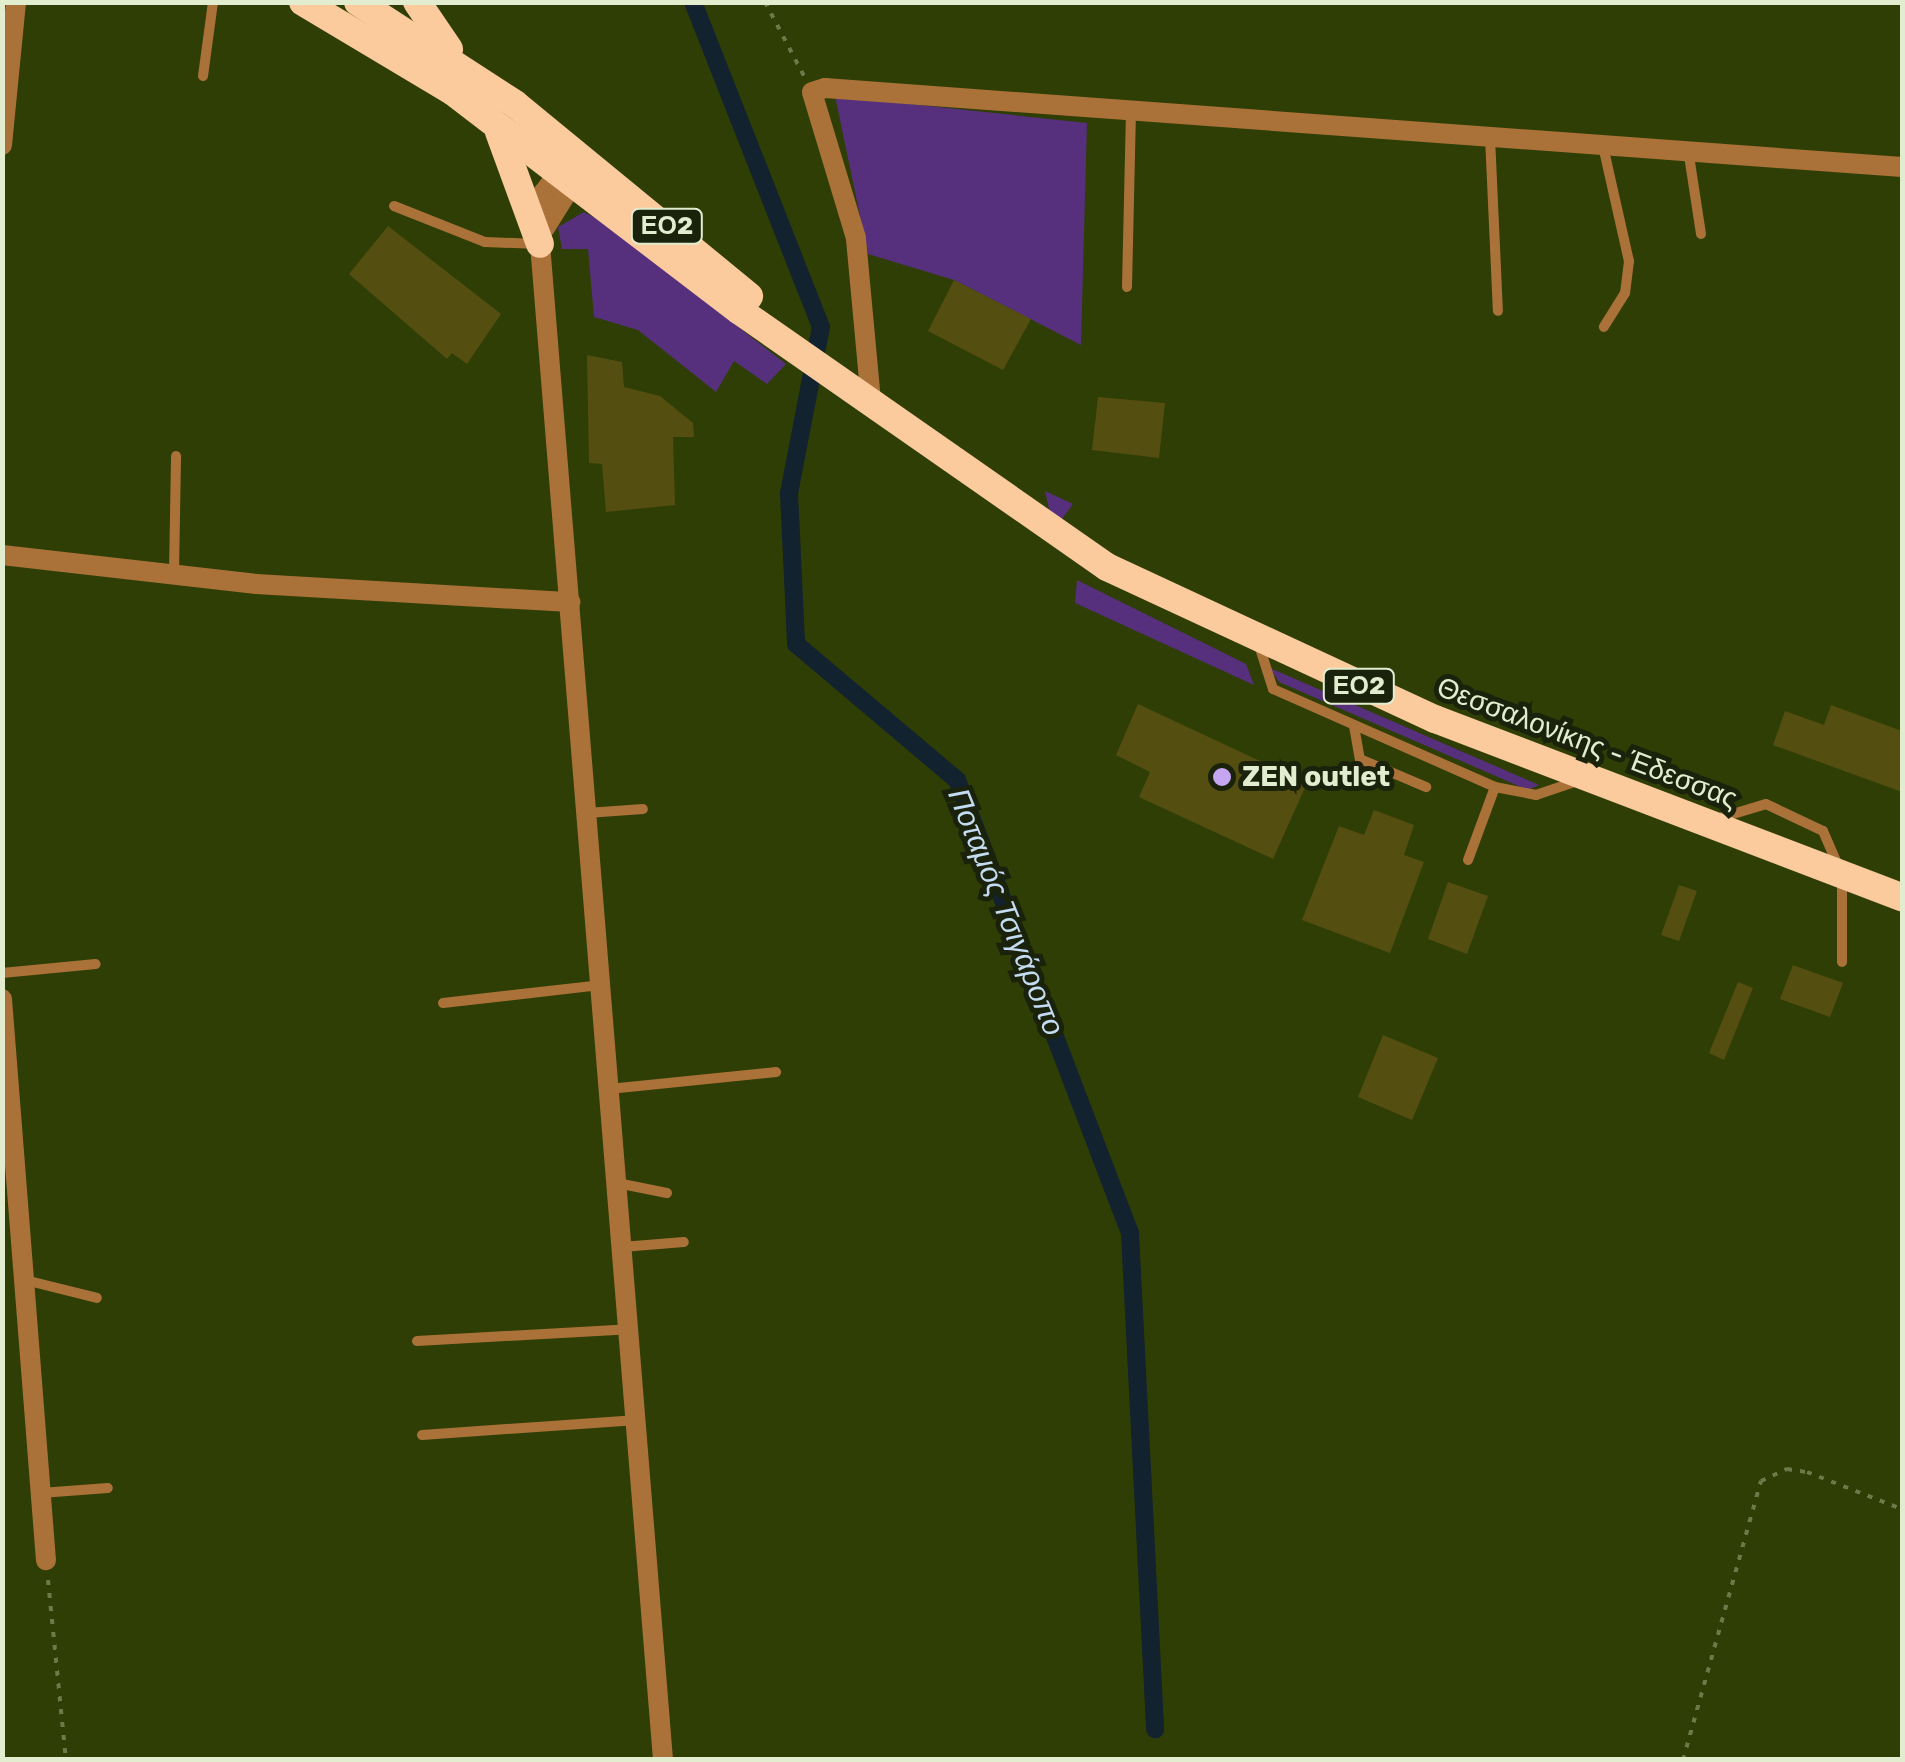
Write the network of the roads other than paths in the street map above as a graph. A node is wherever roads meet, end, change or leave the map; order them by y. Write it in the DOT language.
graph roads {
  1 [pos="16,2"];
  2 [pos="214,2"];
  3 [pos="303,2"];
  4 [pos="358,2"];
  5 [pos="417,2"];
  6 [pos="466,69"];
  7 [pos="203,76"];
  8 [pos="1129,106"];
  9 [pos="493,122"];
  10 [pos="1490,137"];
  11 [pos="2,144"];
  12 [pos="1603,146"];
  13 [pos="1688,148"];
  14 [pos="575,166"];
  15 [pos="1902,166"];
  16 [pos="394,206"];
  17 [pos="1701,234"];
  18 [pos="540,244"];
  19 [pos="1127,287"];
  20 [pos="1498,311"];
  21 [pos="1604,327"];
  22 [pos="865,396"];
  23 [pos="176,456"];
  24 [pos="2,555"];
  25 [pos="174,573"];
  26 [pos="570,602"];
  27 [pos="1258,641"];
  28 [pos="1354,726"];
  29 [pos="1585,778"];
  30 [pos="1426,787"];
  31 [pos="1496,787"];
  32 [pos="643,809"];
  33 [pos="587,813"];
  34 [pos="1702,824"];
  35 [pos="1468,860"];
  36 [pos="1842,875"];
  37 [pos="1902,897"];
  38 [pos="1842,962"];
  39 [pos="96,964"];
  40 [pos="2,972"];
  41 [pos="601,984"];
  42 [pos="2,999"];
  43 [pos="443,1003"];
  44 [pos="776,1072"];
  45 [pos="610,1090"];
  46 [pos="617,1183"];
  47 [pos="668,1193"];
  48 [pos="684,1242"];
  49 [pos="622,1246"];
  50 [pos="25,1280"];
  51 [pos="96,1298"];
  52 [pos="630,1328"];
  53 [pos="417,1341"];
  54 [pos="638,1420"];
  55 [pos="422,1435"];
  56 [pos="108,1488"];
  57 [pos="41,1493"];
  58 [pos="46,1560"];
  59 [pos="663,1760"];
  1 -- 11 [label="street"];
  2 -- 7 [label="lane"];
  3 -- 9 [label="highway, Θεσσαλονίκης - Έδεσσας / ΕΟ2"];
  4 -- 6 [label="highway, Θεσσαλονίκης - Έδεσσας / ΕΟ2"];
  5 -- 6 [label="highway"];
  6 -- 14 [label="highway, Θεσσαλονίκης - Έδεσσας / ΕΟ2"];
  8 -- 10 [label="street"];
  8 -- 19 [label="lane"];
  8 -- 22 [label="street"];
  9 -- 14 [label="highway, Θεσσαλονίκης - Έδεσσας / ΕΟ2"];
  9 -- 18 [label="highway"];
  10 -- 12 [label="street"];
  10 -- 20 [label="lane"];
  12 -- 13 [label="street"];
  12 -- 21 [label="lane"];
  13 -- 15 [label="street"];
  13 -- 17 [label="lane"];
  14 -- 18 [label="street"];
  14 -- 22 [label="highway, Θεσσαλονίκης - Έδεσσας / ΕΟ2"];
  16 -- 18 [label="lane"];
  18 -- 26 [label="street"];
  22 -- 27 [label="highway, Θεσσαλονίκης - Έδεσσας / ΕΟ2"];
  23 -- 25 [label="lane"];
  24 -- 25 [label="street"];
  25 -- 26 [label="street"];
  26 -- 33 [label="street"];
  27 -- 28 [label="lane"];
  27 -- 29 [label="highway, Θεσσαλονίκης - Έδεσσας / ΕΟ2"];
  28 -- 30 [label="lane"];
  28 -- 31 [label="lane"];
  29 -- 31 [label="lane"];
  29 -- 34 [label="highway, Θεσσαλονίκης - Έδεσσας / ΕΟ2"];
  31 -- 35 [label="lane"];
  32 -- 33 [label="lane"];
  33 -- 41 [label="street"];
  34 -- 36 [label="highway, Θεσσαλονίκης - Έδεσσας / ΕΟ2"];
  34 -- 36 [label="lane"];
  36 -- 37 [label="highway, Θεσσαλονίκης - Έδεσσας / ΕΟ2"];
  36 -- 38 [label="lane"];
  39 -- 40 [label="lane"];
  41 -- 43 [label="lane"];
  41 -- 45 [label="street"];
  42 -- 50 [label="street"];
  44 -- 45 [label="lane"];
  45 -- 46 [label="street"];
  46 -- 47 [label="lane"];
  46 -- 49 [label="street"];
  48 -- 49 [label="lane"];
  49 -- 52 [label="street"];
  50 -- 51 [label="lane"];
  50 -- 57 [label="street"];
  52 -- 53 [label="lane"];
  52 -- 54 [label="street"];
  54 -- 55 [label="lane"];
  54 -- 59 [label="street"];
  56 -- 57 [label="lane"];
  57 -- 58 [label="street"];
}
